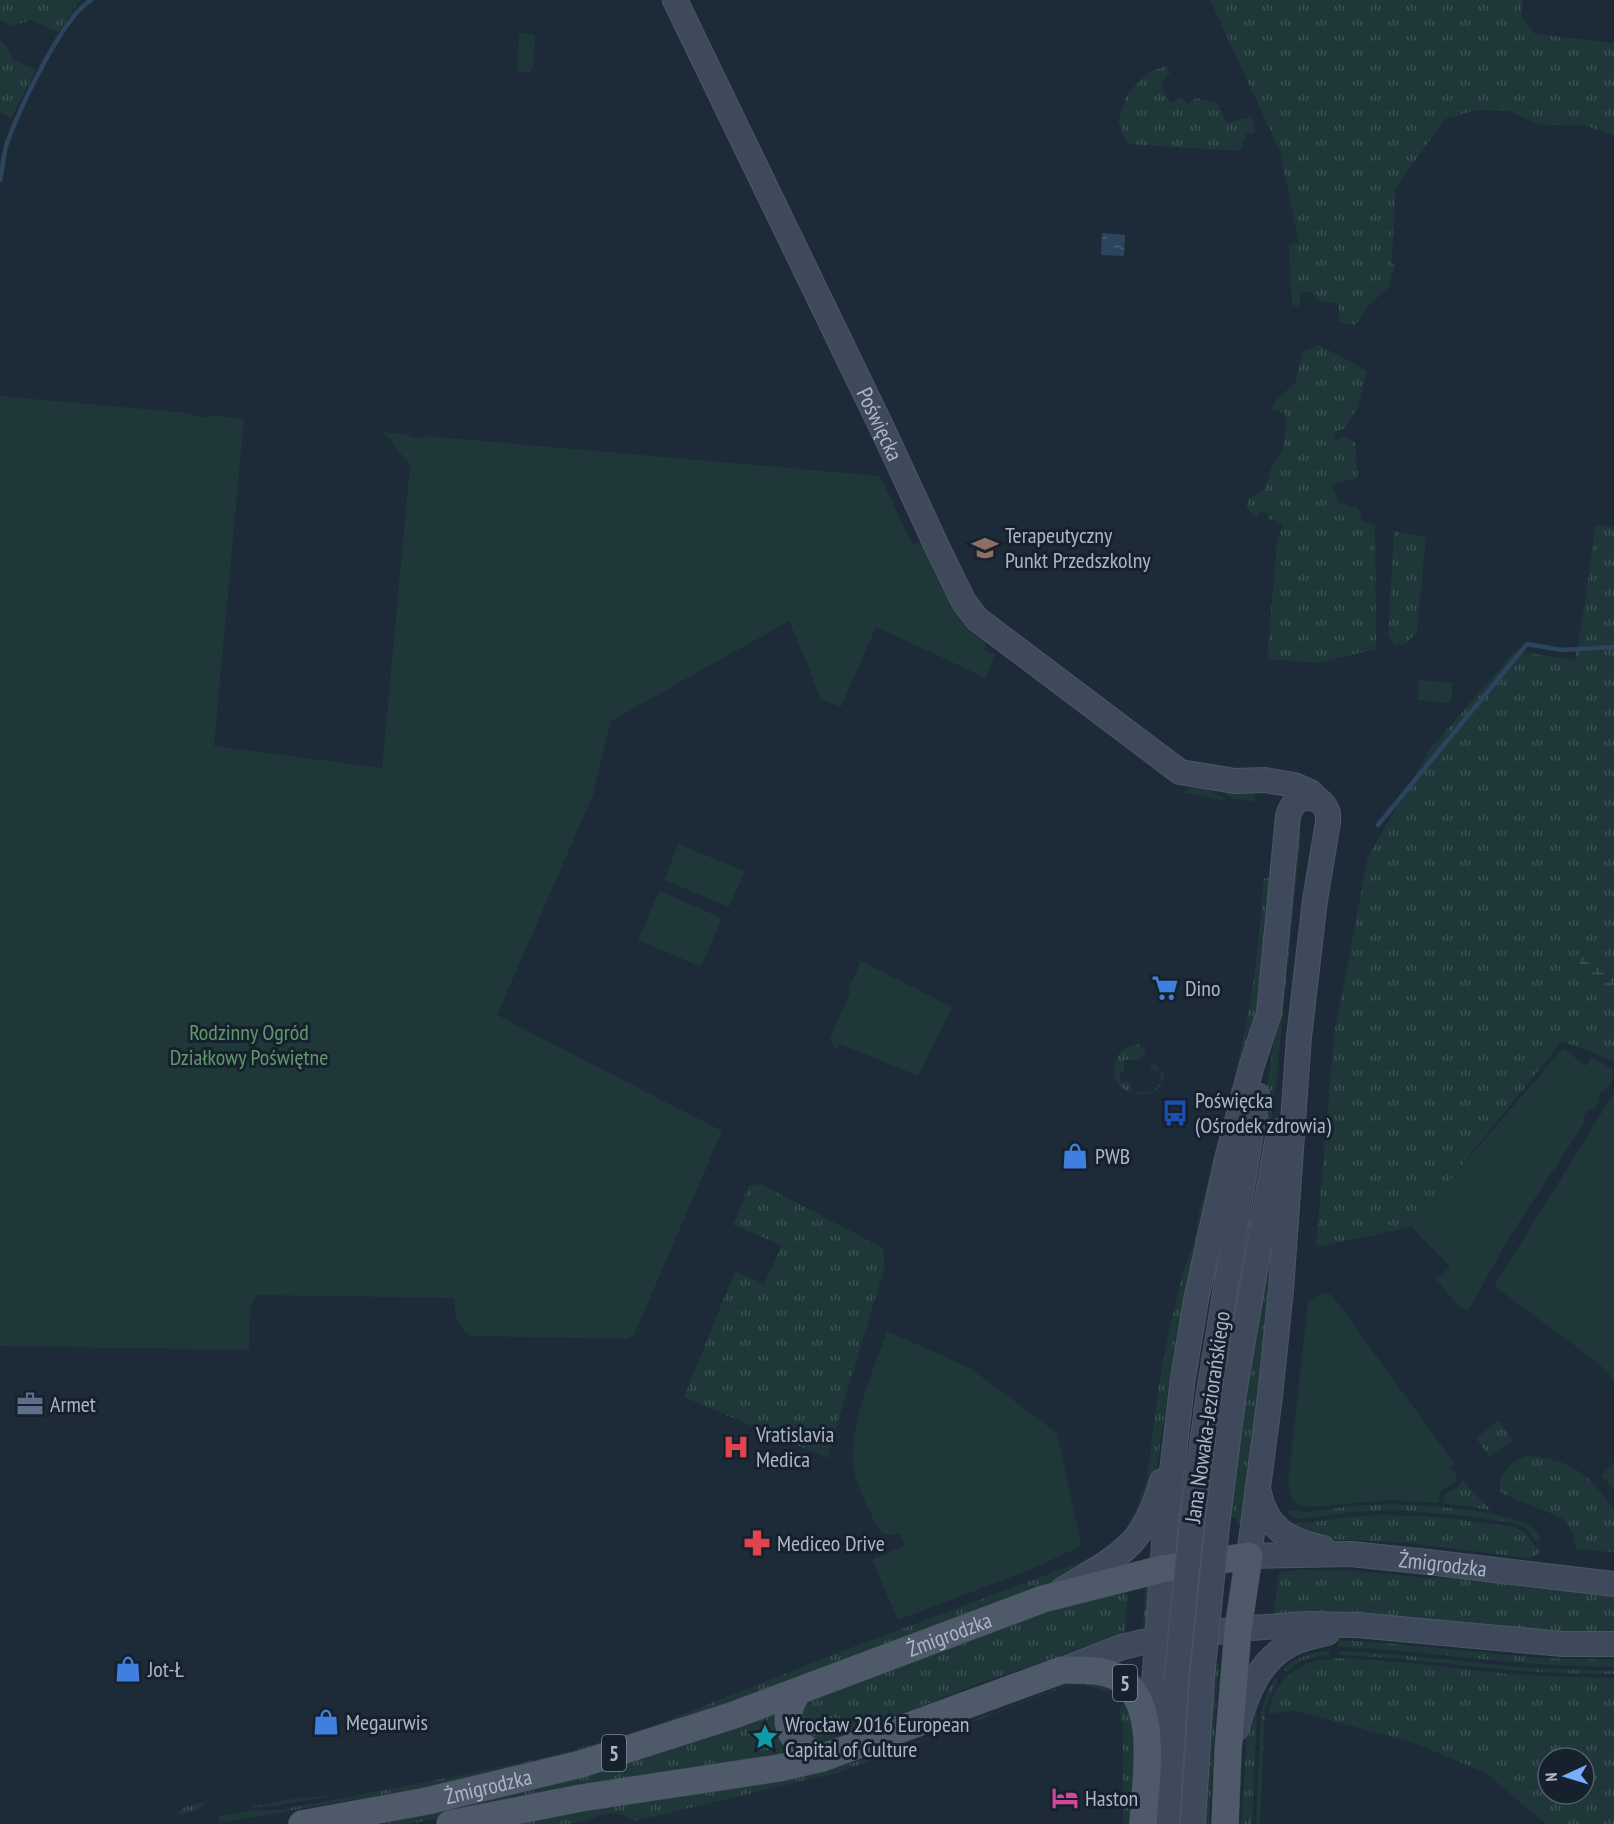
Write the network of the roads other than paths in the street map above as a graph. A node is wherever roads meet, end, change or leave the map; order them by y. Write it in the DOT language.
graph roads {
  1 [pos="675,0"];
  2 [pos="1235,781"];
  3 [pos="1322,803"];
  4 [pos="1287,827"];
  5 [pos="1269,1013"];
  6 [pos="1299,1037"];
  7 [pos="1175,1435"];
  8 [pos="1257,1488"];
  9 [pos="1351,1554"];
  10 [pos="1249,1556"];
  11 [pos="1162,1569"];
  12 [pos="1614,1584"];
  13 [pos="1050,1597"];
  14 [pos="1357,1625"];
  15 [pos="1238,1629"];
  16 [pos="1158,1640"];
  17 [pos="1614,1644"];
  18 [pos="1062,1670"];
  19 [pos="798,1692"];
  20 [pos="1147,1743"];
  21 [pos="1228,1751"];
  22 [pos="822,1758"];
  23 [pos="302,1824"];
  24 [pos="450,1824"];
  25 [pos="1143,1824"];
  26 [pos="1167,1824"];
  27 [pos="1193,1824"];
  28 [pos="1225,1824"];
  1 -- 2 [label="street, Poświęcka"];
  2 -- 3 [label="street"];
  2 -- 4 [label="street"];
  3 -- 4 [label="street"];
  3 -- 6 [label="street"];
  4 -- 5 [label="street"];
  5 -- 7 [label="street"];
  5 -- 26 [label="street, Jana Nowaka-Jeziorańskiego, bridge"];
  6 -- 8 [label="street"];
  6 -- 27 [label="street, Jana Nowaka-Jeziorańskiego, bridge"];
  7 -- 11 [label="street"];
  7 -- 13 [label="street"];
  8 -- 9 [label="street"];
  8 -- 10 [label="street"];
  9 -- 10 [label="street, Żmigrodzka"];
  9 -- 12 [label="street, Żmigrodzka"];
  10 -- 11 [label="main road, Żmigrodzka / 5"];
  10 -- 15 [label="main road"];
  11 -- 13 [label="main road, Żmigrodzka / 5"];
  11 -- 16 [label="street"];
  13 -- 19 [label="main road, Żmigrodzka / 5"];
  14 -- 15 [label="street, Żmigrodzka"];
  14 -- 17 [label="street, Żmigrodzka"];
  14 -- 21 [label="street"];
  15 -- 16 [label="street, Żmigrodzka"];
  15 -- 21 [label="main road"];
  16 -- 18 [label="street, Żmigrodzka"];
  16 -- 20 [label="street"];
  18 -- 20 [label="main road, Żmigrodzka / 5"];
  18 -- 22 [label="main road, Żmigrodzka / 5"];
  19 -- 22 [label="main road"];
  19 -- 23 [label="main road, Żmigrodzka / 5"];
  20 -- 25 [label="main road, 5"];
  21 -- 28 [label="main road"];
  22 -- 24 [label="main road, Żmigrodzka / 5"];
}
